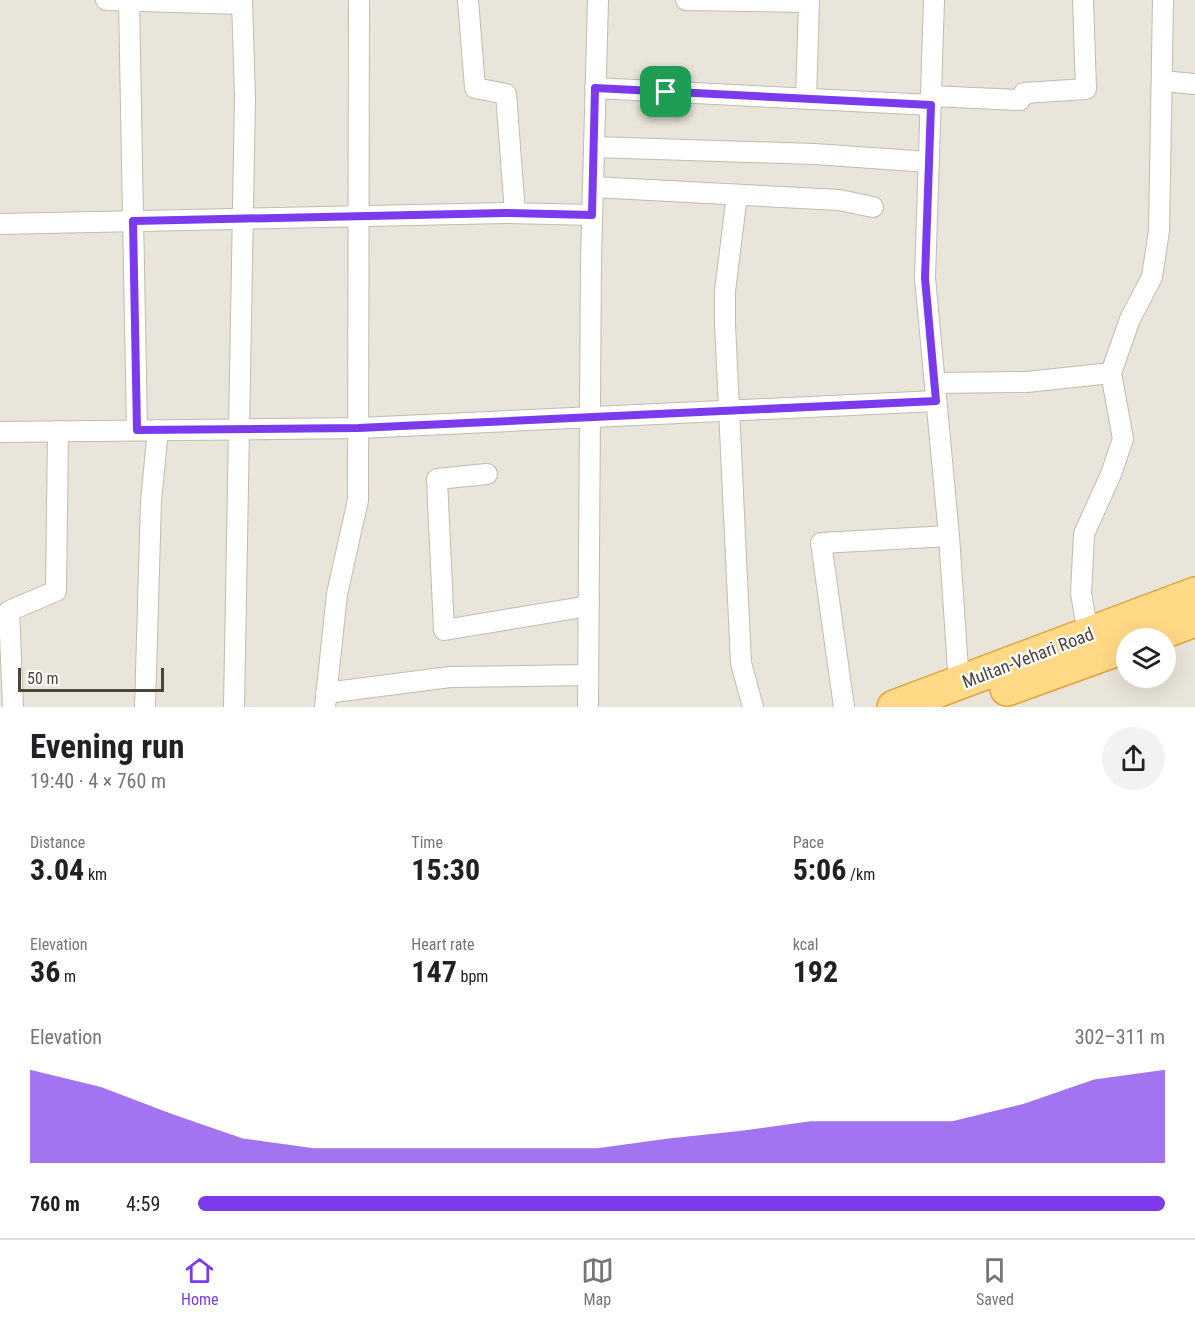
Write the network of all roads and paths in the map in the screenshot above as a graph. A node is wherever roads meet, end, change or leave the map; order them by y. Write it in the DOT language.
graph roads {
  1 [pos="106,0"];
  2 [pos="359,0"];
  3 [pos="468,0"];
  4 [pos="598,0"];
  5 [pos="686,0"];
  6 [pos="934,0"];
  7 [pos="1083,0"];
  8 [pos="1163,0"];
  9 [pos="129,1"];
  10 [pos="242,2"];
  11 [pos="1162,81"];
  12 [pos="1195,84"];
  13 [pos="595,88"];
  14 [pos="806,99"];
  15 [pos="931,100"];
  16 [pos="594,147"];
  17 [pos="929,162"];
  18 [pos="593,187"];
  19 [pos="737,195"];
  20 [pos="873,207"];
  21 [pos="515,213"];
  22 [pos="592,215"];
  23 [pos="359,217"];
  24 [pos="242,219"];
  25 [pos="133,221"];
  26 [pos="0,224"];
  27 [pos="1111,373"];
  28 [pos="936,392"];
  29 [pos="729,410"];
  30 [pos="590,417"];
  31 [pos="358,428"];
  32 [pos="239,429"];
  33 [pos="137,430"];
  34 [pos="158,430"];
  35 [pos="58,431"];
  36 [pos="0,432"];
  37 [pos="487,474"];
  38 [pos="949,537"];
  39 [pos="1195,594"];
  40 [pos="0,603"];
  41 [pos="26,604"];
  42 [pos="589,606"];
  43 [pos="1195,620"];
  44 [pos="1174,628"];
  45 [pos="1088,634"];
  46 [pos="1116,649"];
  47 [pos="588,675"];
  48 [pos="959,696"];
  49 [pos="326,700"];
  50 [pos="13,707"];
  51 [pos="145,707"];
  52 [pos="234,707"];
  53 [pos="588,707"];
  54 [pos="753,707"];
  55 [pos="844,707"];
  56 [pos="894,707"];
  1 -- 9 [label="street"];
  2 -- 23 [label="street"];
  3 -- 21 [label="street"];
  4 -- 13 [label="street"];
  5 -- 14 [label="street"];
  6 -- 15 [label="street"];
  7 -- 15 [label="street"];
  8 -- 11 [label="street"];
  9 -- 10 [label="street"];
  9 -- 25 [label="street"];
  10 -- 24 [label="street"];
  11 -- 12 [label="street"];
  11 -- 27 [label="street"];
  13 -- 14 [label="street"];
  13 -- 16 [label="street"];
  14 -- 15 [label="street"];
  15 -- 17 [label="street"];
  16 -- 17 [label="street"];
  16 -- 18 [label="street"];
  17 -- 28 [label="street"];
  18 -- 19 [label="street"];
  18 -- 22 [label="street"];
  19 -- 20 [label="street"];
  19 -- 29 [label="street"];
  21 -- 22 [label="street"];
  21 -- 23 [label="street"];
  22 -- 30 [label="street"];
  23 -- 24 [label="street"];
  23 -- 31 [label="street"];
  24 -- 25 [label="street"];
  24 -- 32 [label="street"];
  25 -- 26 [label="street"];
  25 -- 33 [label="street"];
  27 -- 28 [label="street"];
  27 -- 45 [label="street"];
  28 -- 29 [label="street"];
  28 -- 38 [label="street"];
  29 -- 30 [label="street"];
  29 -- 54 [label="street"];
  30 -- 31 [label="street"];
  30 -- 42 [label="street"];
  31 -- 32 [label="street"];
  31 -- 49 [label="street"];
  32 -- 34 [label="street"];
  32 -- 52 [label="street"];
  33 -- 34 [label="street"];
  33 -- 35 [label="street"];
  34 -- 51 [label="street"];
  35 -- 36 [label="street"];
  35 -- 41 [label="street"];
  37 -- 42 [label="street"];
  38 -- 48 [label="street"];
  38 -- 55 [label="street"];
  39 -- 45 [label="highway, Multan-Vehari Road"];
  40 -- 41 [label="street"];
  41 -- 50 [label="street"];
  42 -- 47 [label="street"];
  43 -- 44 [label="highway"];
  45 -- 48 [label="highway, Multan-Vehari Road"];
  46 -- 48 [label="highway, Multan-Vehari Road"];
  47 -- 49 [label="street"];
  47 -- 53 [label="street"];
  48 -- 56 [label="highway, Multan-Vehari Road"];
}
